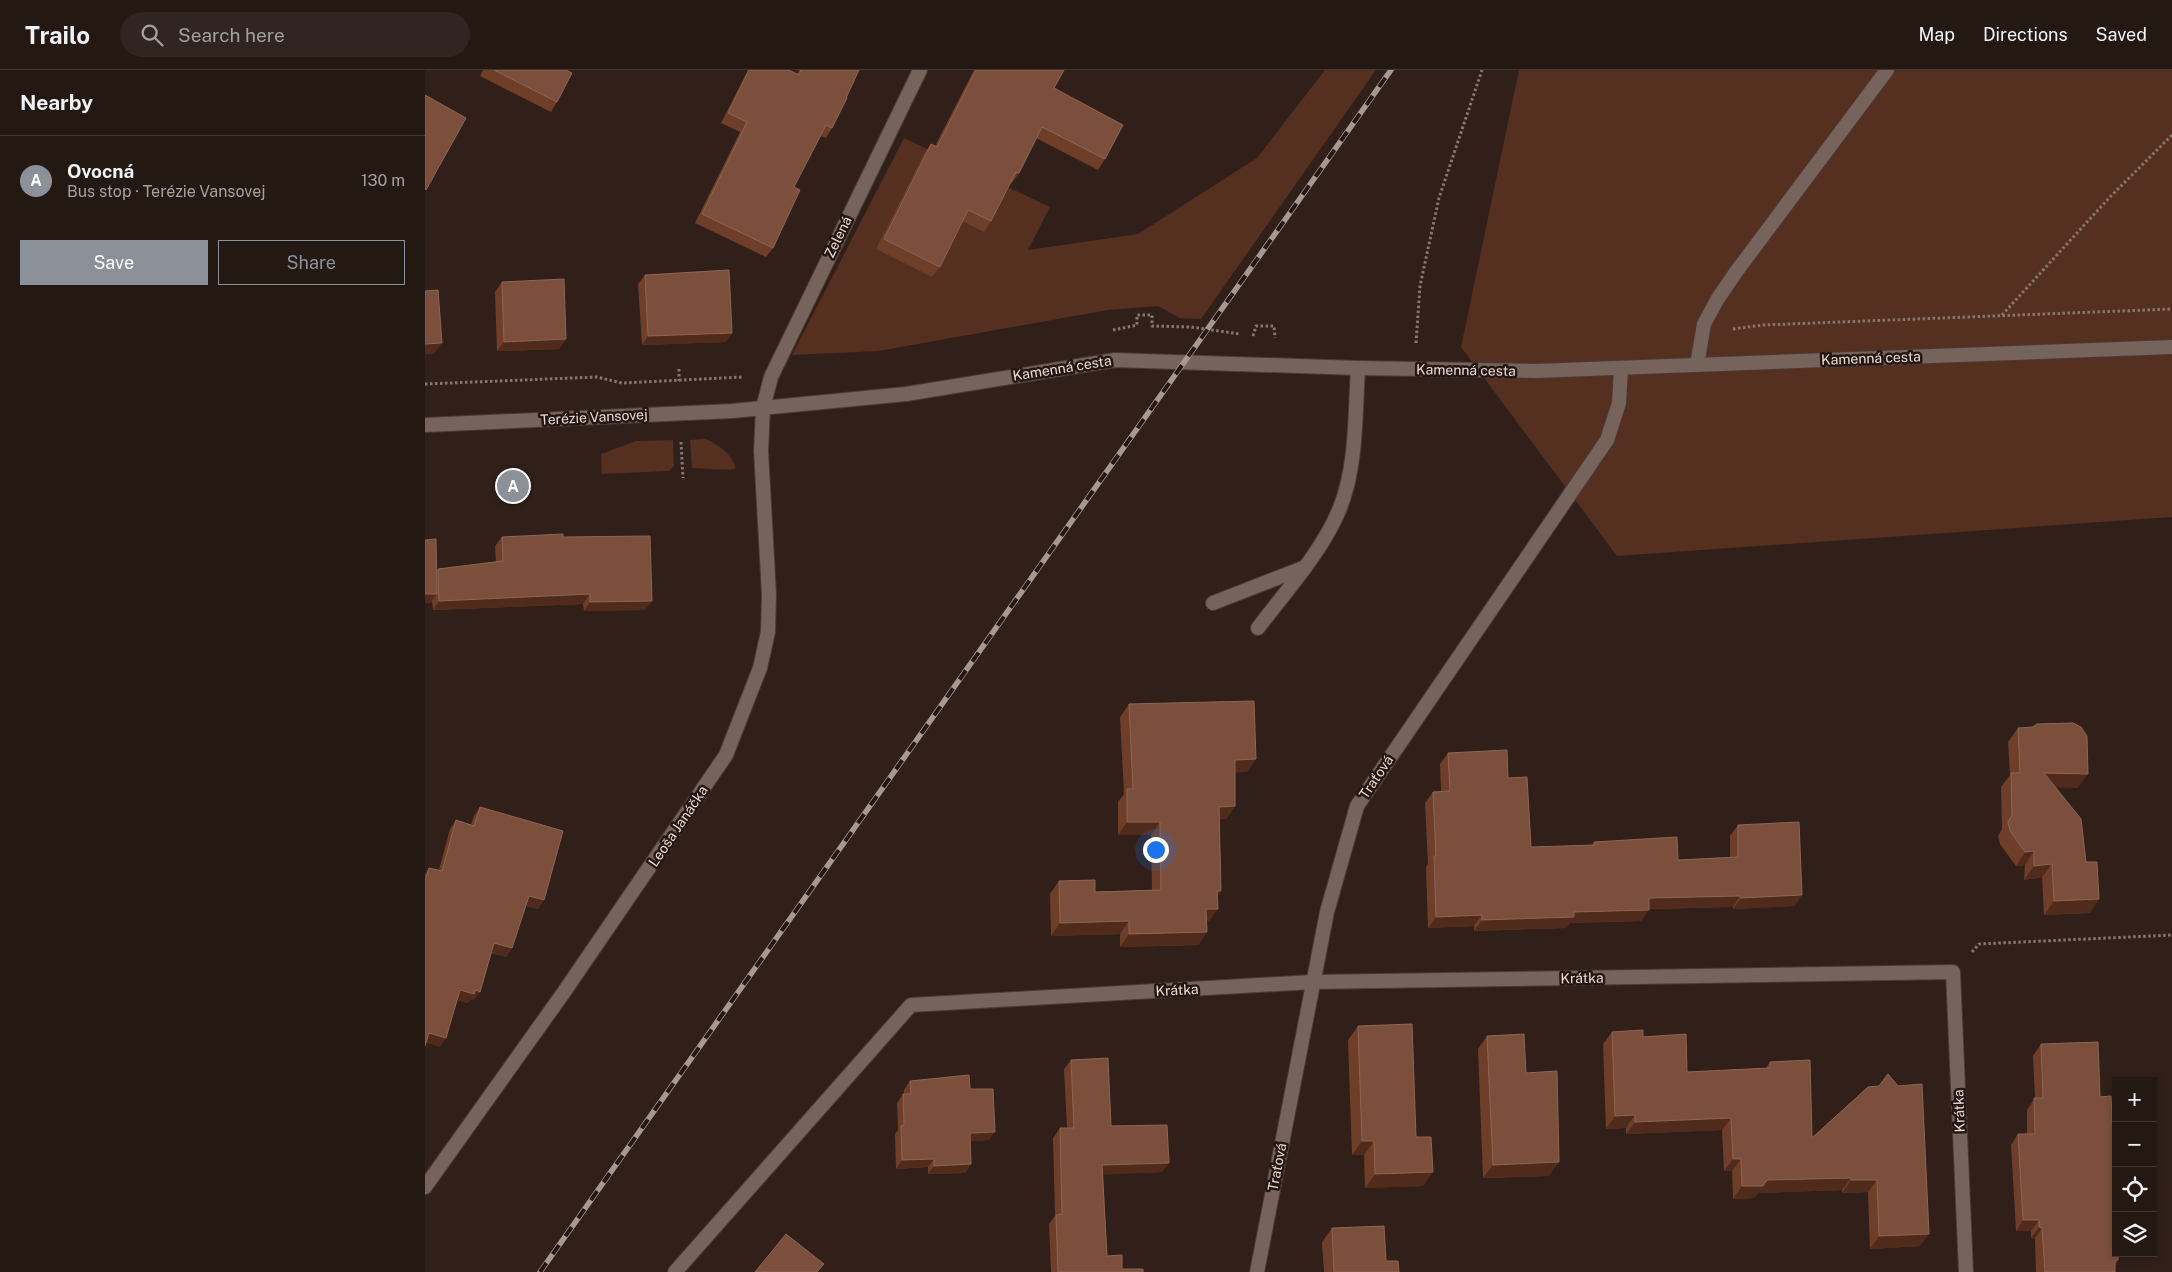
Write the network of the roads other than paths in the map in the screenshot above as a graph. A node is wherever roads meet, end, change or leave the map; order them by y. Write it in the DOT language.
graph roads {
  1 [pos="920,70"];
  2 [pos="1887,70"];
  3 [pos="2172,347"];
  4 [pos="1697,365"];
  5 [pos="1358,368"];
  6 [pos="1621,369"];
  7 [pos="763,408"];
  8 [pos="425,425"];
  9 [pos="1303,568"];
  10 [pos="1213,603"];
  11 [pos="1257,628"];
  12 [pos="1312,982"];
  13 [pos="425,1187"];
  14 [pos="675,1272"];
  15 [pos="1257,1272"];
  16 [pos="1966,1272"];
  1 -- 7 [label="street, Zelená"];
  2 -- 4 [label="street"];
  3 -- 4 [label="street, Kamenná cesta"];
  4 -- 6 [label="street, Kamenná cesta"];
  5 -- 6 [label="street, Kamenná cesta"];
  5 -- 7 [label="street, Kamenná cesta"];
  5 -- 9 [label="street"];
  6 -- 12 [label="street, Traťová"];
  7 -- 8 [label="street, Terézie Vansovej"];
  7 -- 13 [label="street, Leoša Janáčka"];
  9 -- 10 [label="street"];
  9 -- 11 [label="street"];
  12 -- 14 [label="street, Krátka"];
  12 -- 15 [label="street, Traťová"];
  12 -- 16 [label="street, Krátka"];
}
